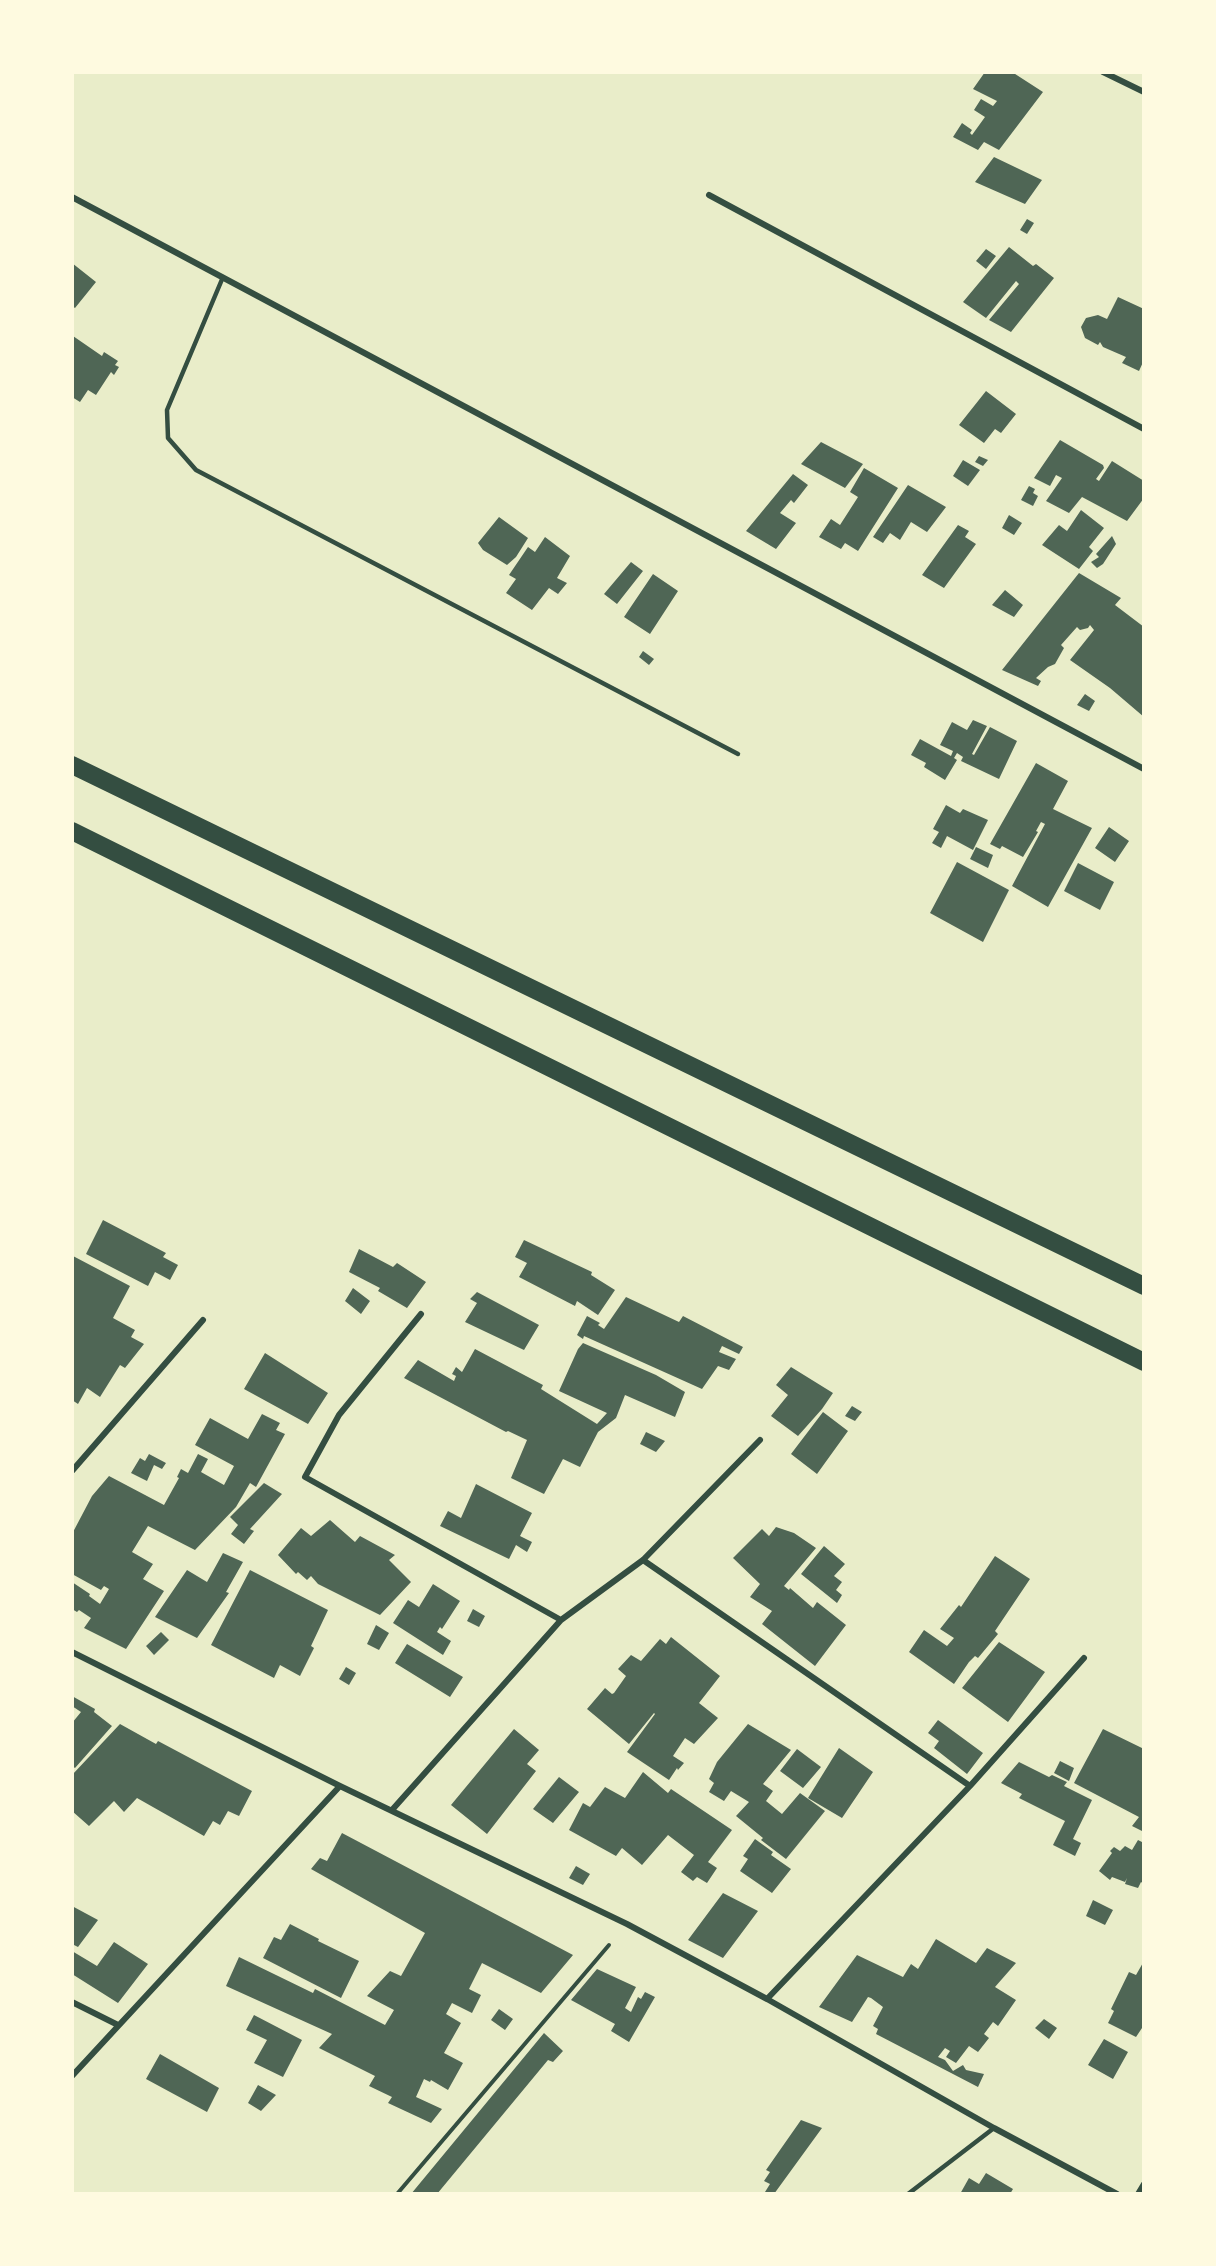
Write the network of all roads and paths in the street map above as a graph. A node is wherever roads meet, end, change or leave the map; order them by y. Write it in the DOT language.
graph roads {
  1 [pos="1104,72"];
  2 [pos="1144,92"];
  3 [pos="709,195"];
  4 [pos="72,197"];
  5 [pos="223,277"];
  6 [pos="1144,429"];
  7 [pos="738,754"];
  8 [pos="72,765"];
  9 [pos="1144,769"];
  10 [pos="72,831"];
  11 [pos="1144,1286"];
  12 [pos="421,1314"];
  13 [pos="203,1320"];
  14 [pos="1144,1362"];
  15 [pos="760,1440"];
  16 [pos="72,1471"];
  17 [pos="643,1560"];
  18 [pos="561,1620"];
  19 [pos="72,1652"];
  20 [pos="1084,1658"];
  21 [pos="340,1786"];
  22 [pos="970,1786"];
  23 [pos="392,1810"];
  24 [pos="627,1924"];
  25 [pos="767,1999"];
  26 [pos="72,2002"];
  27 [pos="118,2025"];
  28 [pos="72,2076"];
  29 [pos="994,2128"];
  30 [pos="1144,2184"];
  31 [pos="397,2194"];
  32 [pos="908,2194"];
  33 [pos="1117,2194"];
  34 [pos="1138,2194"];
  1 -- 2 [label="street"];
  3 -- 6 [label="street"];
  4 -- 5 [label="street"];
  5 -- 7 [label="lane"];
  5 -- 9 [label="street"];
  8 -- 11 [label="highway"];
  10 -- 14 [label="highway"];
  12 -- 18 [label="street"];
  13 -- 16 [label="street"];
  15 -- 17 [label="street"];
  17 -- 18 [label="street"];
  17 -- 22 [label="street"];
  18 -- 23 [label="street"];
  19 -- 21 [label="street"];
  20 -- 22 [label="street"];
  21 -- 23 [label="street"];
  21 -- 27 [label="street"];
  22 -- 25 [label="street"];
  23 -- 24 [label="street"];
  24 -- 25 [label="street"];
  24 -- 31 [label="path"];
  25 -- 29 [label="street"];
  26 -- 27 [label="street"];
  27 -- 28 [label="street"];
  29 -- 32 [label="lane"];
  29 -- 33 [label="street"];
  30 -- 34 [label="street"];
}
